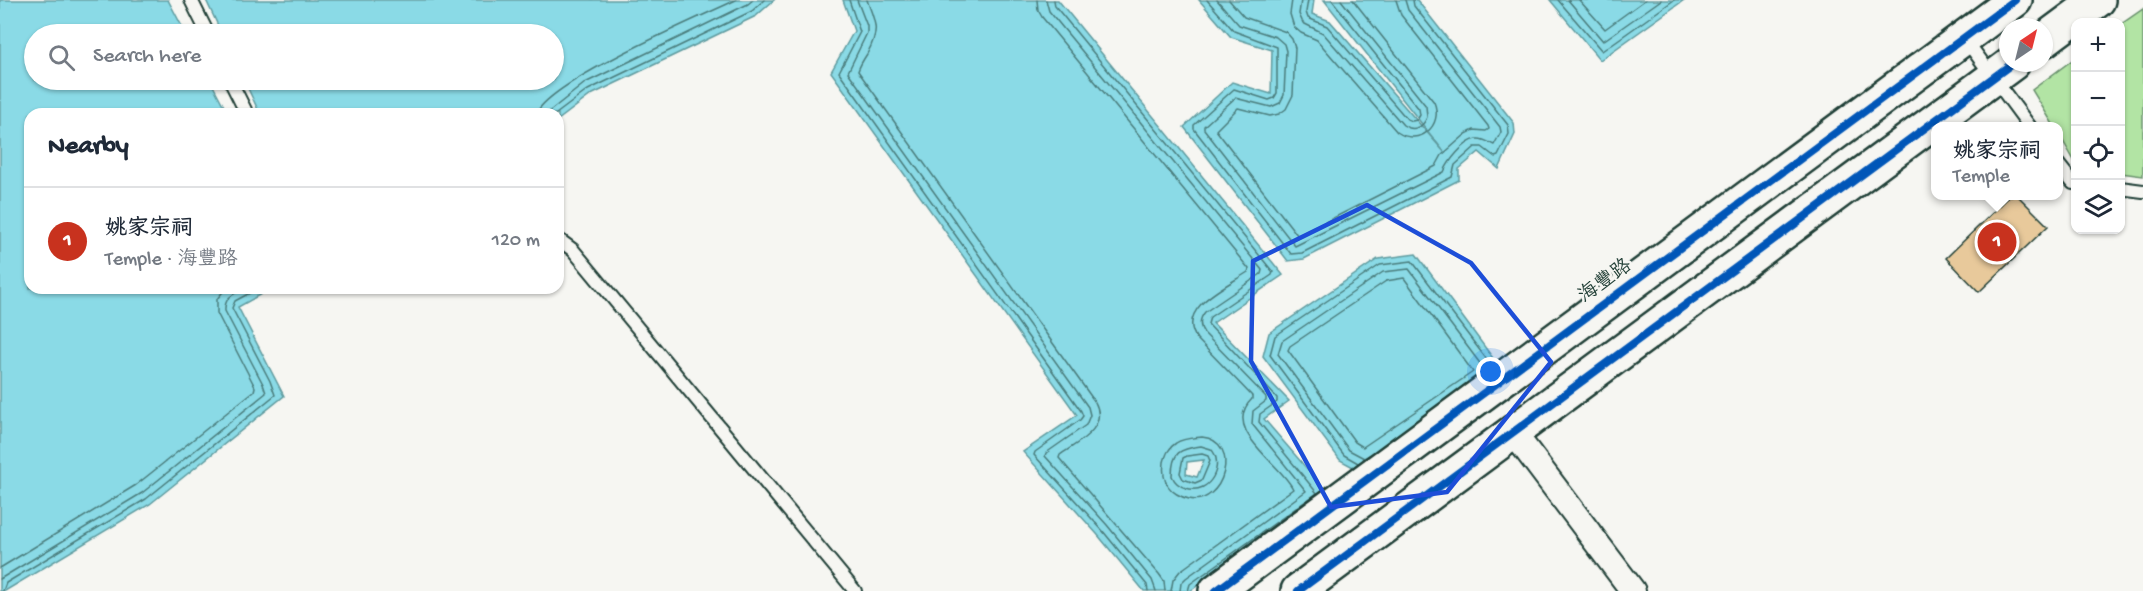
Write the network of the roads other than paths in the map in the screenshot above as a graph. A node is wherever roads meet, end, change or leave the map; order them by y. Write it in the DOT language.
graph roads {
  1 [pos="191,0"];
  2 [pos="2015,0"];
  3 [pos="2098,0"];
  4 [pos="203,24"];
  5 [pos="2053,33"];
  6 [pos="1964,38"];
  7 [pos="1999,67"];
  8 [pos="2000,72"];
  9 [pos="2004,72"];
  10 [pos="235,90"];
  11 [pos="244,108"];
  12 [pos="1933,122"];
  13 [pos="2028,122"];
  14 [pos="1931,123"];
  15 [pos="2125,189"];
  16 [pos="2143,191"];
  17 [pos="564,243"];
  18 [pos="1513,432"];
  19 [pos="855,591"];
  20 [pos="1216,591"];
  21 [pos="1298,591"];
  22 [pos="1633,591"];
  1 -- 4 [label="lane"];
  2 -- 6 [label="main road, 海豐路"];
  3 -- 5 [label="main road"];
  6 -- 7 [label="lane"];
  6 -- 20 [label="main road, 海豐路"];
  8 -- 12 [label="main road"];
  9 -- 13 [label="lane"];
  10 -- 11 [label="lane"];
  14 -- 18 [label="main road"];
  15 -- 16 [label="lane"];
  17 -- 19 [label="lane"];
  18 -- 21 [label="main road"];
  18 -- 22 [label="street"];
}
